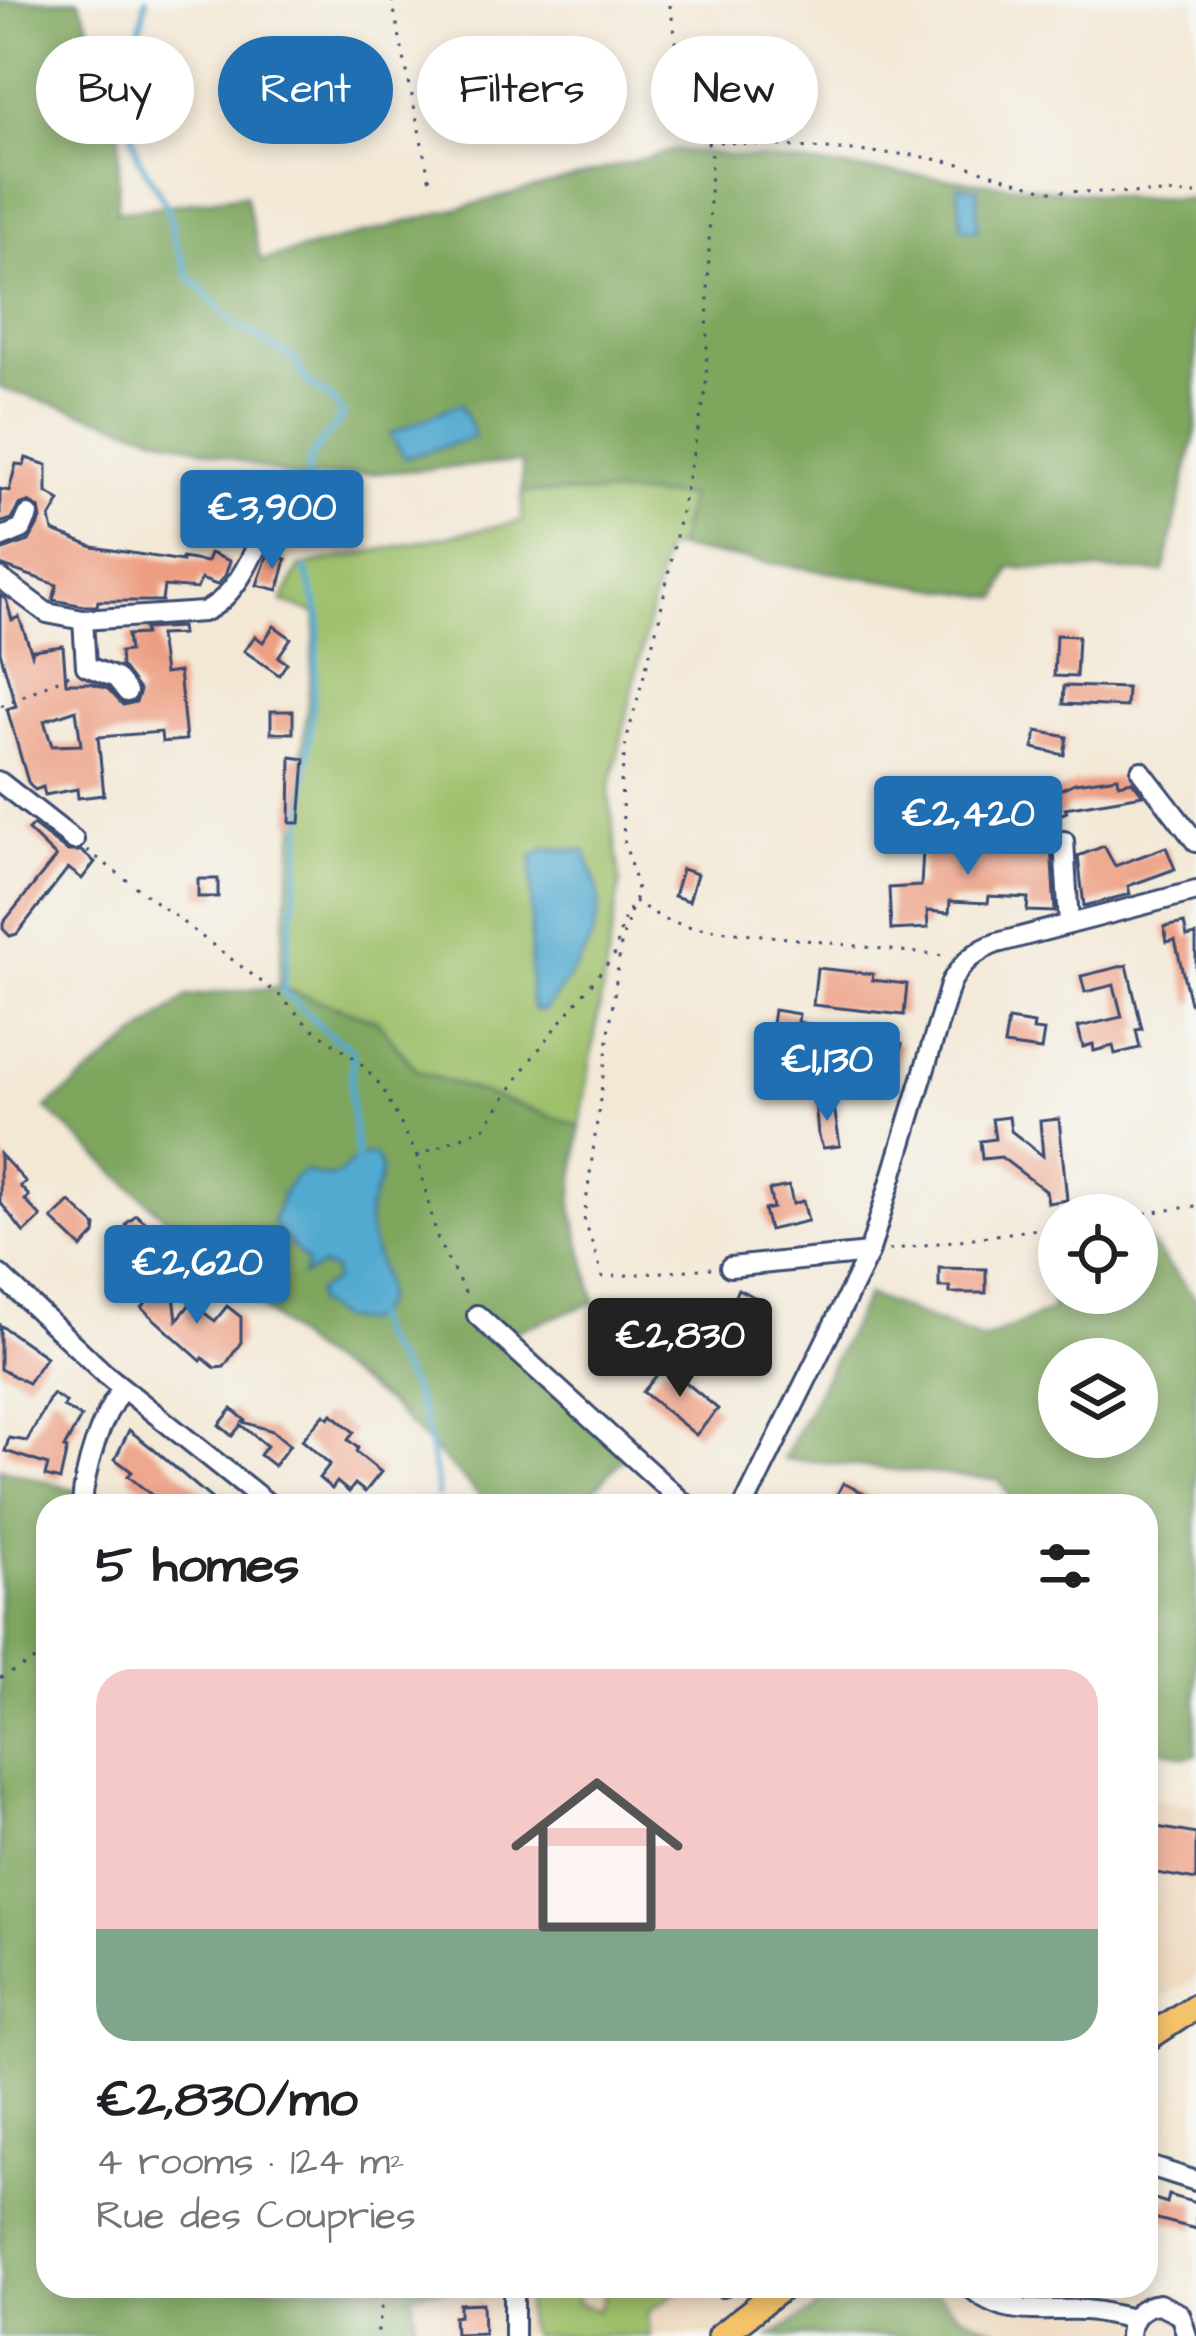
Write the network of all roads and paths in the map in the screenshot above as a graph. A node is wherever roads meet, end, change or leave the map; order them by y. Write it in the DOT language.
graph roads {
  1 [pos="392,0"];
  2 [pos="669,0"];
  3 [pos="675,36"];
  4 [pos="708,144"];
  5 [pos="751,144"];
  6 [pos="431,187"];
  7 [pos="1196,194"];
  8 [pos="280,496"];
  9 [pos="28,515"];
  10 [pos="0,538"];
  11 [pos="0,578"];
  12 [pos="83,620"];
  13 [pos="86,666"];
  14 [pos="127,692"];
  15 [pos="2,706"];
  16 [pos="1142,771"];
  17 [pos="0,782"];
  18 [pos="74,840"];
  19 [pos="1064,842"];
  20 [pos="1196,842"];
  21 [pos="1196,891"];
  22 [pos="634,899"];
  23 [pos="1069,924"];
  24 [pos="969,957"];
  25 [pos="417,1156"];
  26 [pos="1196,1206"];
  27 [pos="1158,1211"];
  28 [pos="1038,1229"];
  29 [pos="869,1253"];
  30 [pos="730,1267"];
  31 [pos="0,1275"];
  32 [pos="477,1315"];
  33 [pos="122,1389"];
  34 [pos="83,1494"];
  35 [pos="256,1494"];
  36 [pos="674,1494"];
  37 [pos="751,1494"];
  38 [pos="36,1660"];
  39 [pos="0,1678"];
  40 [pos="1196,2006"];
  41 [pos="1158,2031"];
  42 [pos="1158,2169"];
  43 [pos="1196,2181"];
  44 [pos="376,2298"];
  45 [pos="514,2298"];
  46 [pos="769,2298"];
  47 [pos="986,2298"];
  48 [pos="1011,2298"];
  49 [pos="1020,2309"];
  50 [pos="1131,2328"];
  51 [pos="376,2336"];
  52 [pos="514,2336"];
  53 [pos="720,2336"];
  54 [pos="1186,2336"];
  1 -- 6 [label="path"];
  2 -- 3 [label="path"];
  4 -- 22 [label="path"];
  5 -- 7 [label="path"];
  8 -- 12 [label="street"];
  9 -- 10 [label="street"];
  11 -- 12 [label="street"];
  12 -- 13 [label="street"];
  13 -- 14 [label="street"];
  13 -- 15 [label="path"];
  16 -- 20 [label="street"];
  17 -- 18 [label="street"];
  18 -- 25 [label="path"];
  19 -- 23 [label="street"];
  21 -- 23 [label="street"];
  22 -- 24 [label="path"];
  22 -- 25 [label="path"];
  22 -- 30 [label="path"];
  23 -- 24 [label="street"];
  24 -- 29 [label="street"];
  25 -- 32 [label="path"];
  26 -- 27 [label="path"];
  28 -- 29 [label="path"];
  29 -- 30 [label="street"];
  29 -- 37 [label="street"];
  31 -- 33 [label="street"];
  32 -- 36 [label="street"];
  33 -- 34 [label="street"];
  33 -- 35 [label="street"];
  38 -- 39 [label="path"];
  40 -- 41 [label="main road"];
  42 -- 43 [label="street"];
  44 -- 51 [label="path"];
  45 -- 52 [label="street"];
  46 -- 53 [label="main road"];
  47 -- 49 [label="street"];
  48 -- 49 [label="street"];
  49 -- 50 [label="street"];
  50 -- 54 [label="street"];
}
